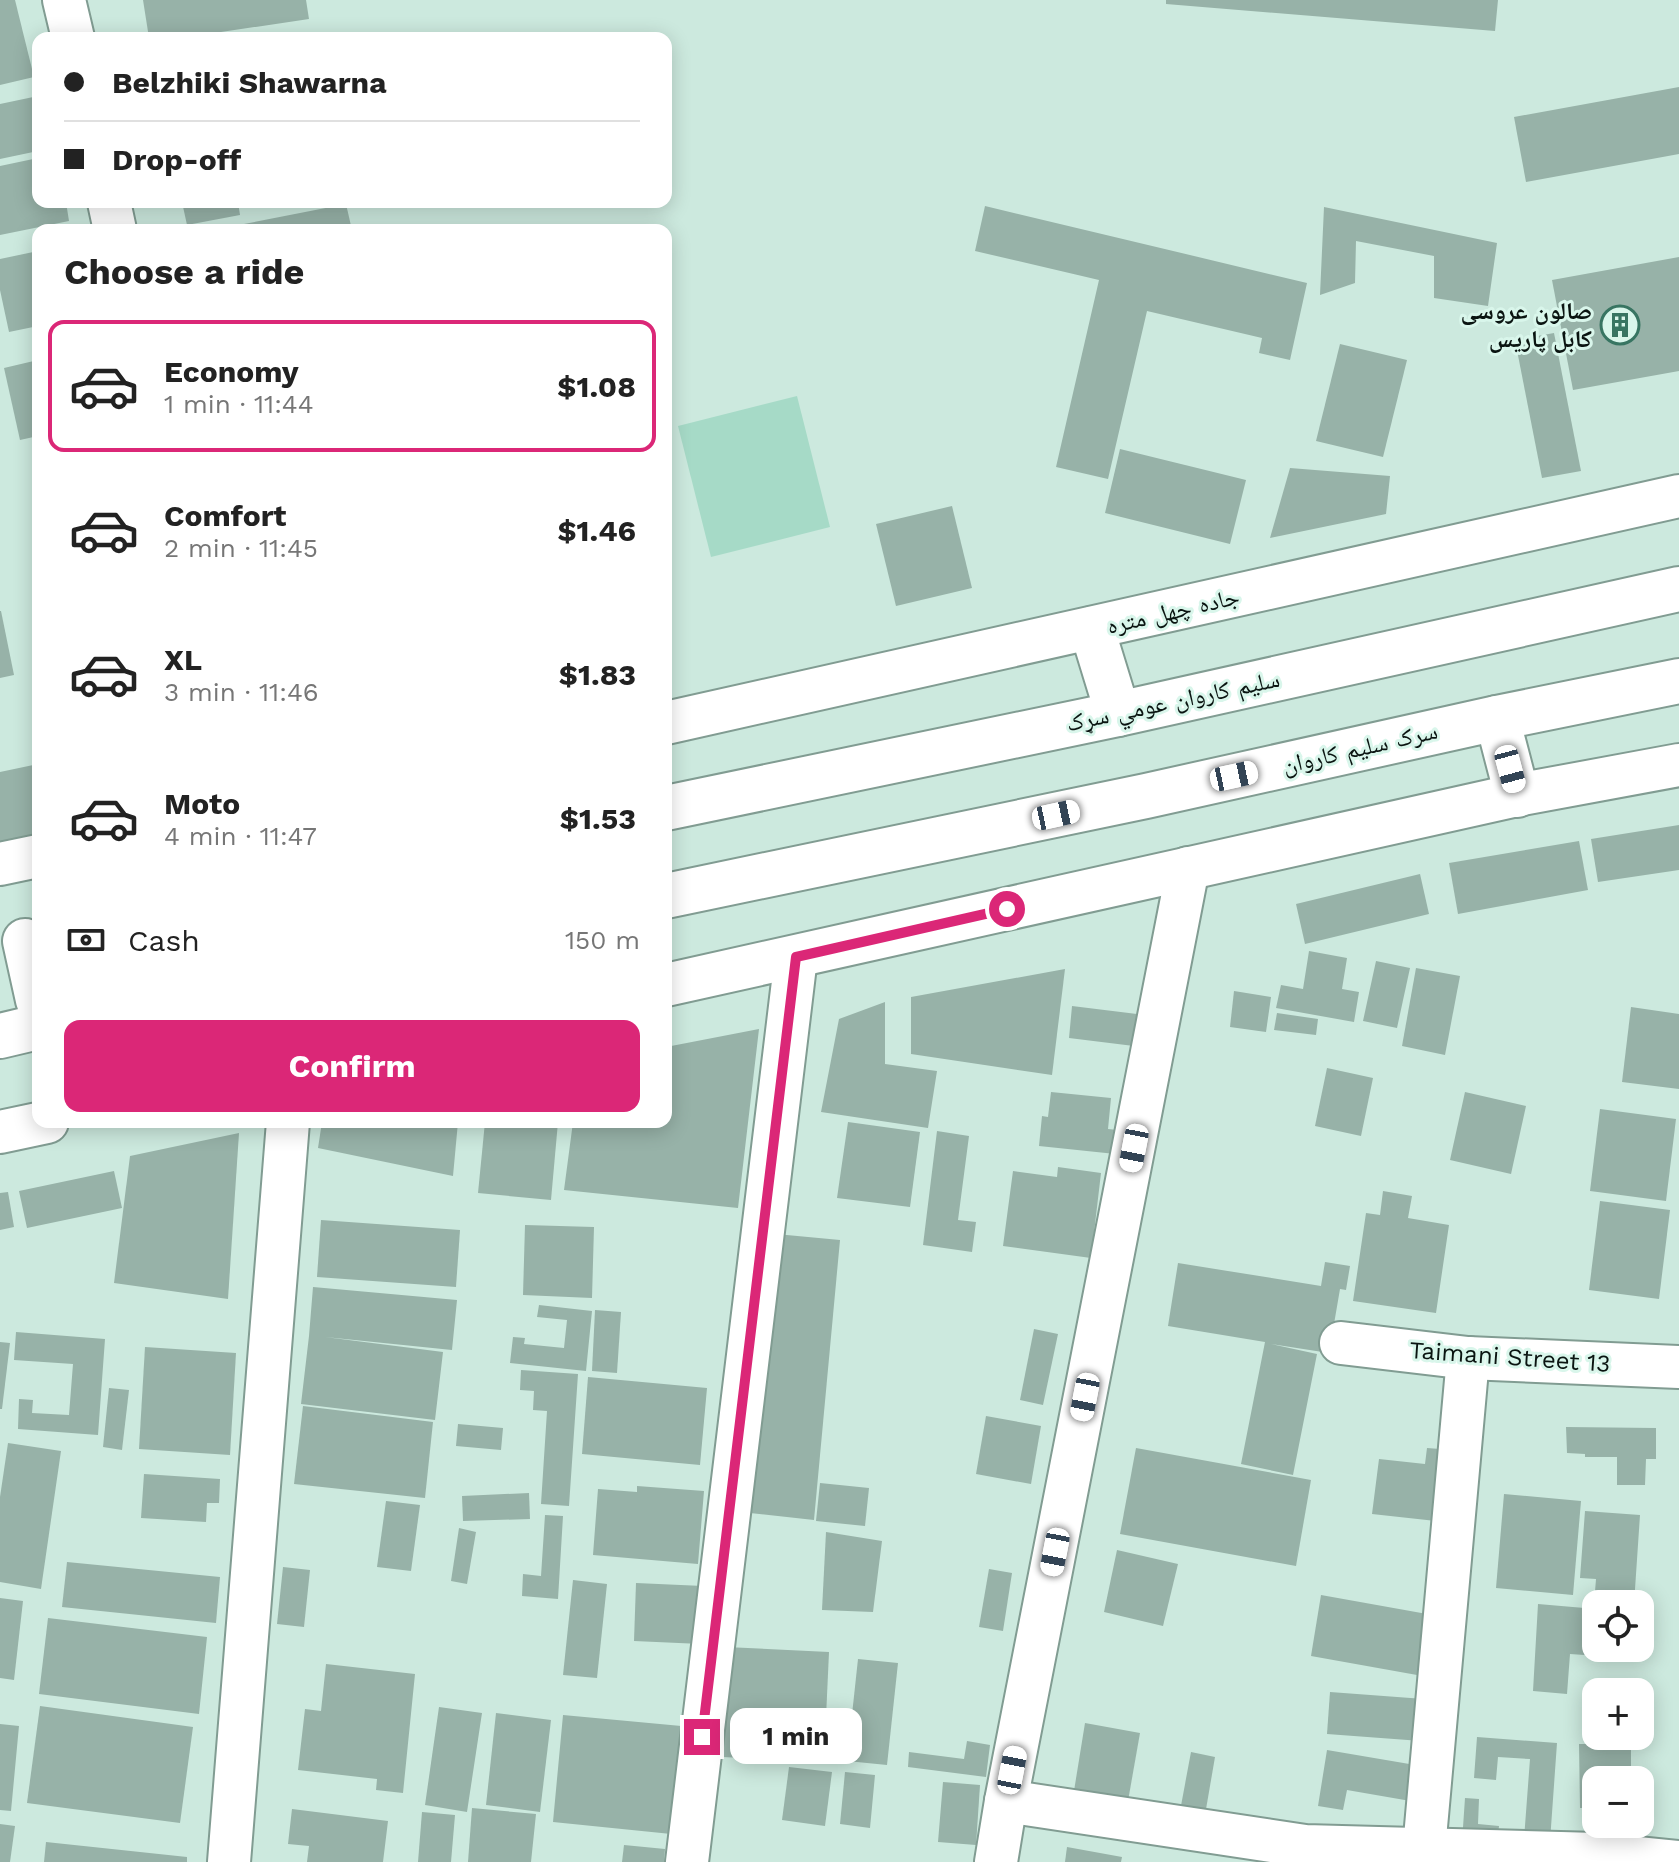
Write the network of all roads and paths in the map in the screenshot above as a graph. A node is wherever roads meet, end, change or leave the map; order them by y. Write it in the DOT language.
graph roads {
  1 [pos="64,0"];
  2 [pos="72,32"];
  3 [pos="1679,496"];
  4 [pos="1679,589"];
  5 [pos="1092,629"];
  6 [pos="1679,681"];
  7 [pos="1118,714"];
  8 [pos="1497,718"];
  9 [pos="672,722"];
  10 [pos="1679,765"];
  11 [pos="1517,795"];
  12 [pos="672,807"];
  13 [pos="32,857"];
  14 [pos="0,864"];
  15 [pos="1188,868"];
  16 [pos="672,895"];
  17 [pos="21,942"];
  18 [pos="796,957"];
  19 [pos="32,980"];
  20 [pos="672,984"];
  21 [pos="32,1028"];
  22 [pos="0,1036"];
  23 [pos="32,1125"];
  24 [pos="288,1128"];
  25 [pos="0,1132"];
  26 [pos="1341,1343"];
  27 [pos="1468,1358"];
  28 [pos="1679,1367"];
  29 [pos="1006,1801"];
  30 [pos="1424,1849"];
  31 [pos="229,1862"];
  32 [pos="687,1862"];
  33 [pos="996,1862"];
  34 [pos="1678,1862"];
  1 -- 2 [label="street"];
  3 -- 5 [label="street, جاده چهل متره"];
  4 -- 7 [label="main road, سلیم کاروان عومي سړک"];
  5 -- 7 [label="main road"];
  5 -- 9 [label="street, جاده چهل متره"];
  6 -- 8 [label="main road, سرک سلیم کاروان"];
  7 -- 12 [label="main road, سلیم کاروان عومي سړک"];
  8 -- 11 [label="main road"];
  8 -- 16 [label="main road, سرک سلیم کاروان"];
  10 -- 11 [label="street"];
  11 -- 15 [label="street"];
  13 -- 14 [label="street"];
  15 -- 18 [label="street"];
  15 -- 29 [label="street"];
  17 -- 19 [label="main road"];
  18 -- 20 [label="street"];
  18 -- 32 [label="street"];
  21 -- 22 [label="main road"];
  23 -- 25 [label="street"];
  24 -- 31 [label="street"];
  26 -- 27 [label="street, Taimani Street 13"];
  27 -- 28 [label="street, Taimani Street 13"];
  27 -- 30 [label="street"];
  29 -- 30 [label="street"];
  29 -- 33 [label="street"];
  30 -- 34 [label="street"];
}
